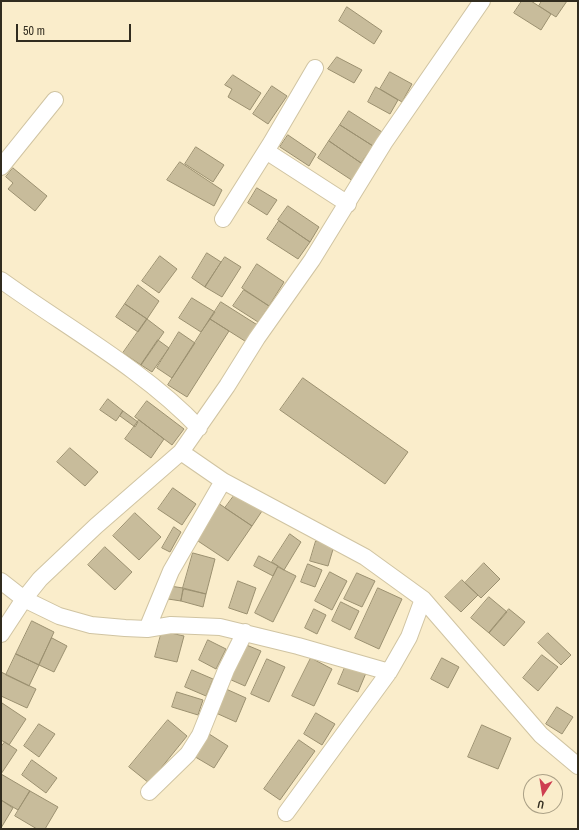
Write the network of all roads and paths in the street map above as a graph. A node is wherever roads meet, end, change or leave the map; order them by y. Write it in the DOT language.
graph roads {
  1 [pos="482,1"];
  2 [pos="315,68"];
  3 [pos="55,100"];
  4 [pos="266,151"];
  5 [pos="1,167"];
  6 [pos="348,204"];
  7 [pos="223,219"];
  8 [pos="1,280"];
  9 [pos="199,428"];
  10 [pos="181,452"];
  11 [pos="223,481"];
  12 [pos="1,581"];
  13 [pos="24,599"];
  14 [pos="423,599"];
  15 [pos="147,629"];
  16 [pos="245,632"];
  17 [pos="1,634"];
  18 [pos="389,672"];
  19 [pos="578,766"];
  20 [pos="149,792"];
  21 [pos="286,813"];
  1 -- 6 [label="street"];
  2 -- 4 [label="street"];
  3 -- 5 [label="street"];
  4 -- 6 [label="street"];
  4 -- 7 [label="street"];
  6 -- 9 [label="street"];
  8 -- 9 [label="street"];
  9 -- 10 [label="street"];
  10 -- 11 [label="street"];
  10 -- 13 [label="street"];
  11 -- 14 [label="street"];
  11 -- 15 [label="street"];
  12 -- 13 [label="street"];
  13 -- 15 [label="street"];
  13 -- 17 [label="street"];
  14 -- 18 [label="street"];
  14 -- 19 [label="street"];
  15 -- 16 [label="street"];
  16 -- 18 [label="street"];
  16 -- 20 [label="street"];
  18 -- 21 [label="street"];
}
